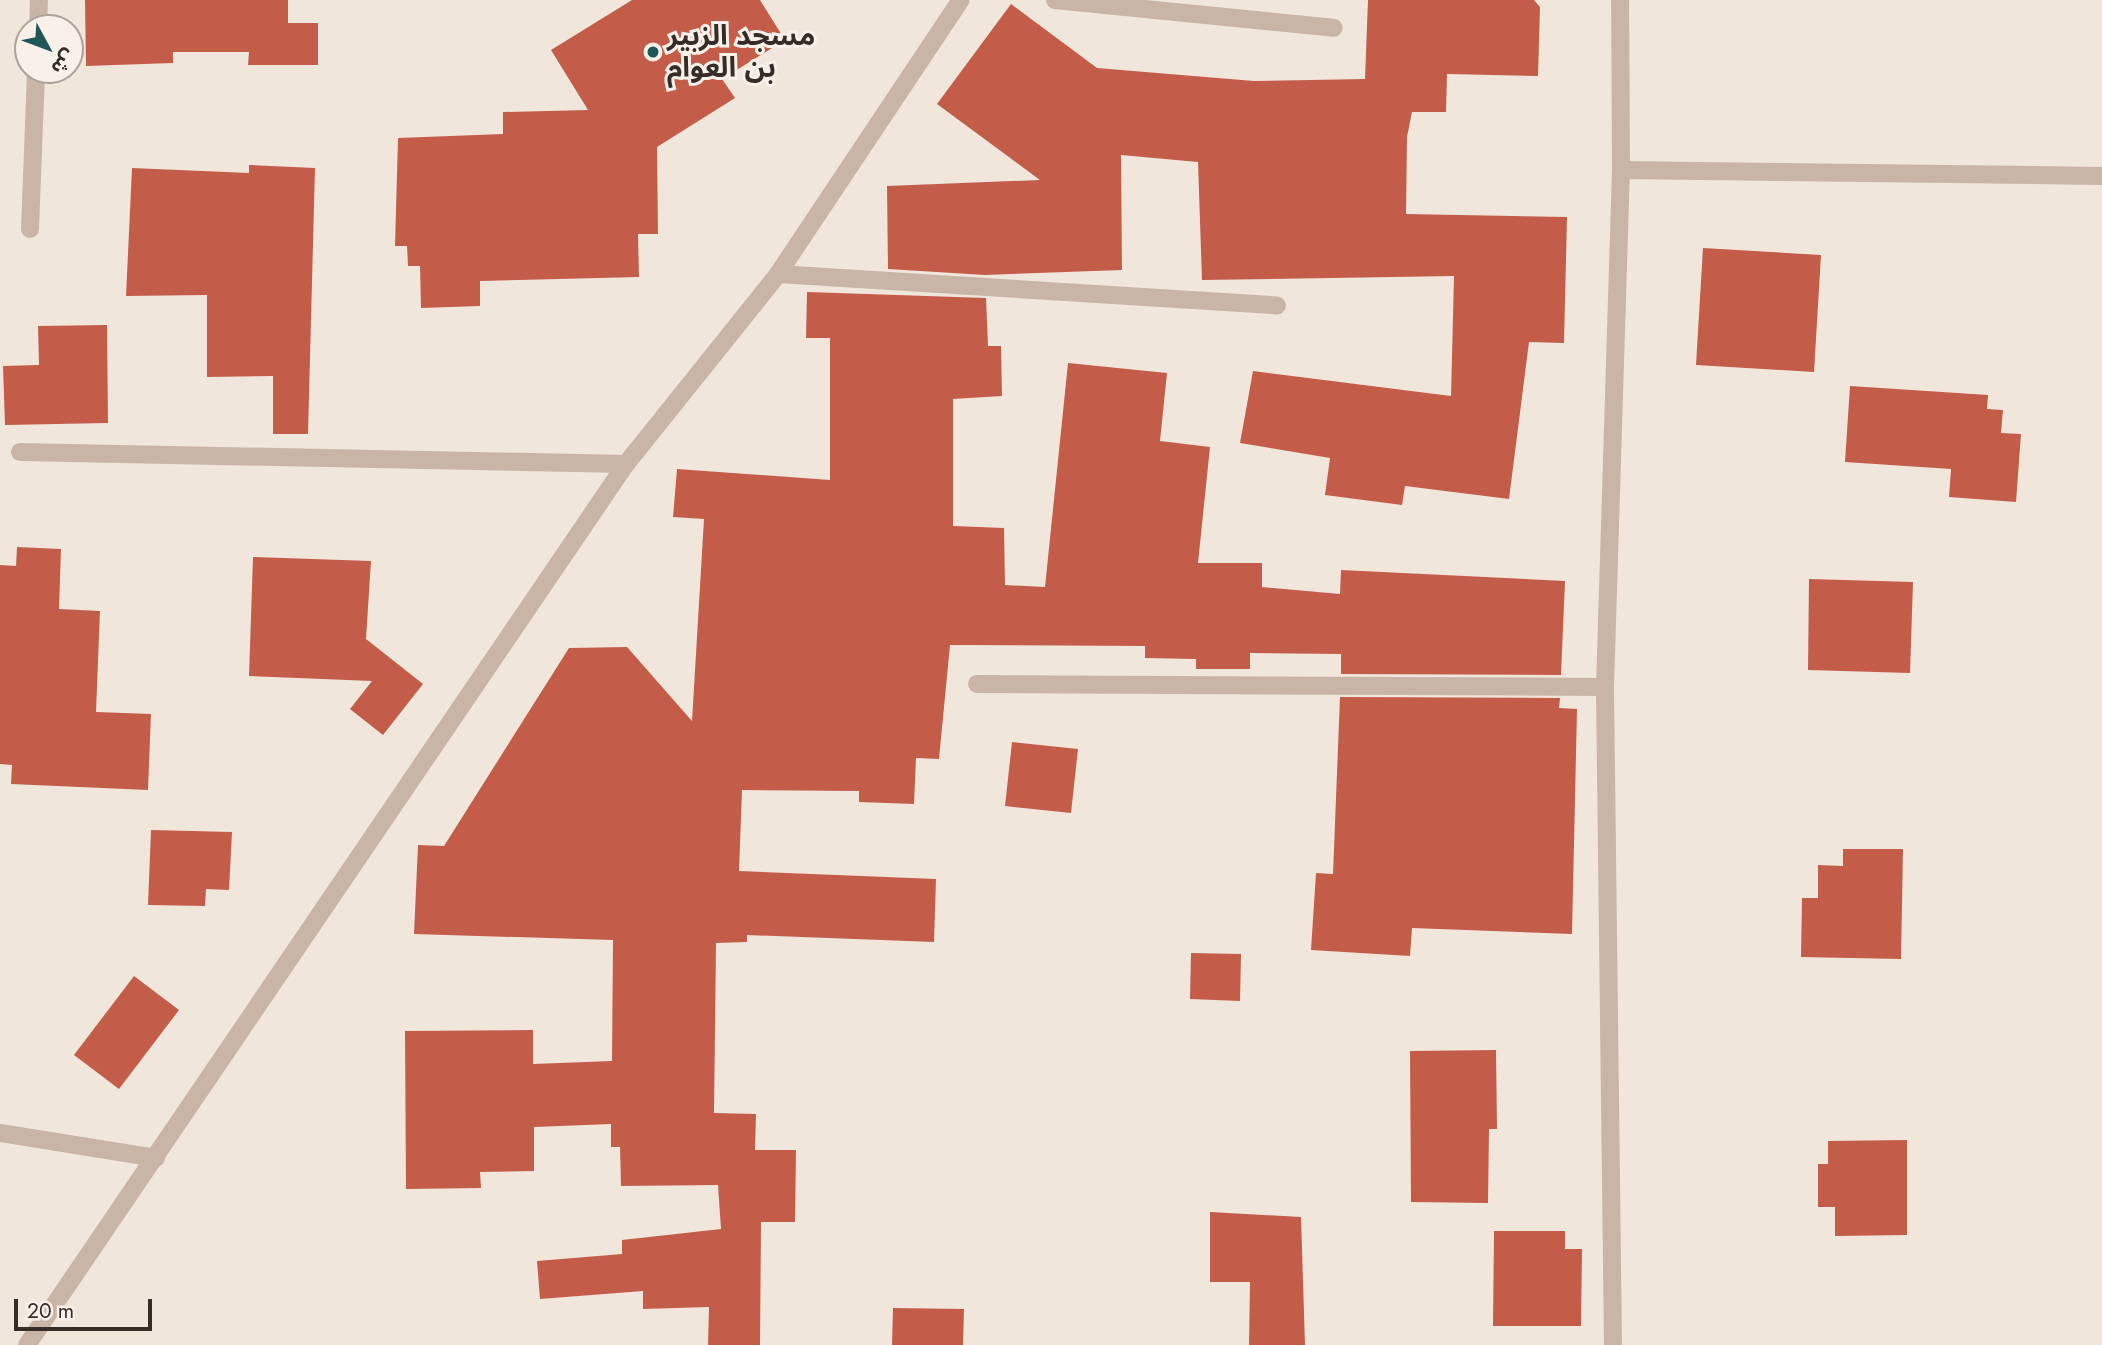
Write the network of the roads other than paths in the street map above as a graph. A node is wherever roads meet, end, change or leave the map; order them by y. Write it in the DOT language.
graph roads {
  1 [pos="961,0"];
  2 [pos="1055,0"];
  3 [pos="1620,0"];
  4 [pos="1334,28"];
  5 [pos="35,84"];
  6 [pos="1622,170"];
  7 [pos="2102,176"];
  8 [pos="30,229"];
  9 [pos="778,274"];
  10 [pos="1277,305"];
  11 [pos="20,452"];
  12 [pos="626,464"];
  13 [pos="976,684"];
  14 [pos="1605,687"];
  15 [pos="0,1133"];
  16 [pos="156,1158"];
  17 [pos="27,1345"];
  18 [pos="1613,1345"];
  1 -- 9 [label="street"];
  2 -- 4 [label="street"];
  3 -- 6 [label="street"];
  5 -- 8 [label="street"];
  6 -- 7 [label="street"];
  6 -- 14 [label="street"];
  9 -- 10 [label="street"];
  9 -- 12 [label="street"];
  11 -- 12 [label="street"];
  12 -- 16 [label="street"];
  13 -- 14 [label="street"];
  14 -- 18 [label="street"];
  15 -- 16 [label="street"];
  16 -- 17 [label="street"];
}
